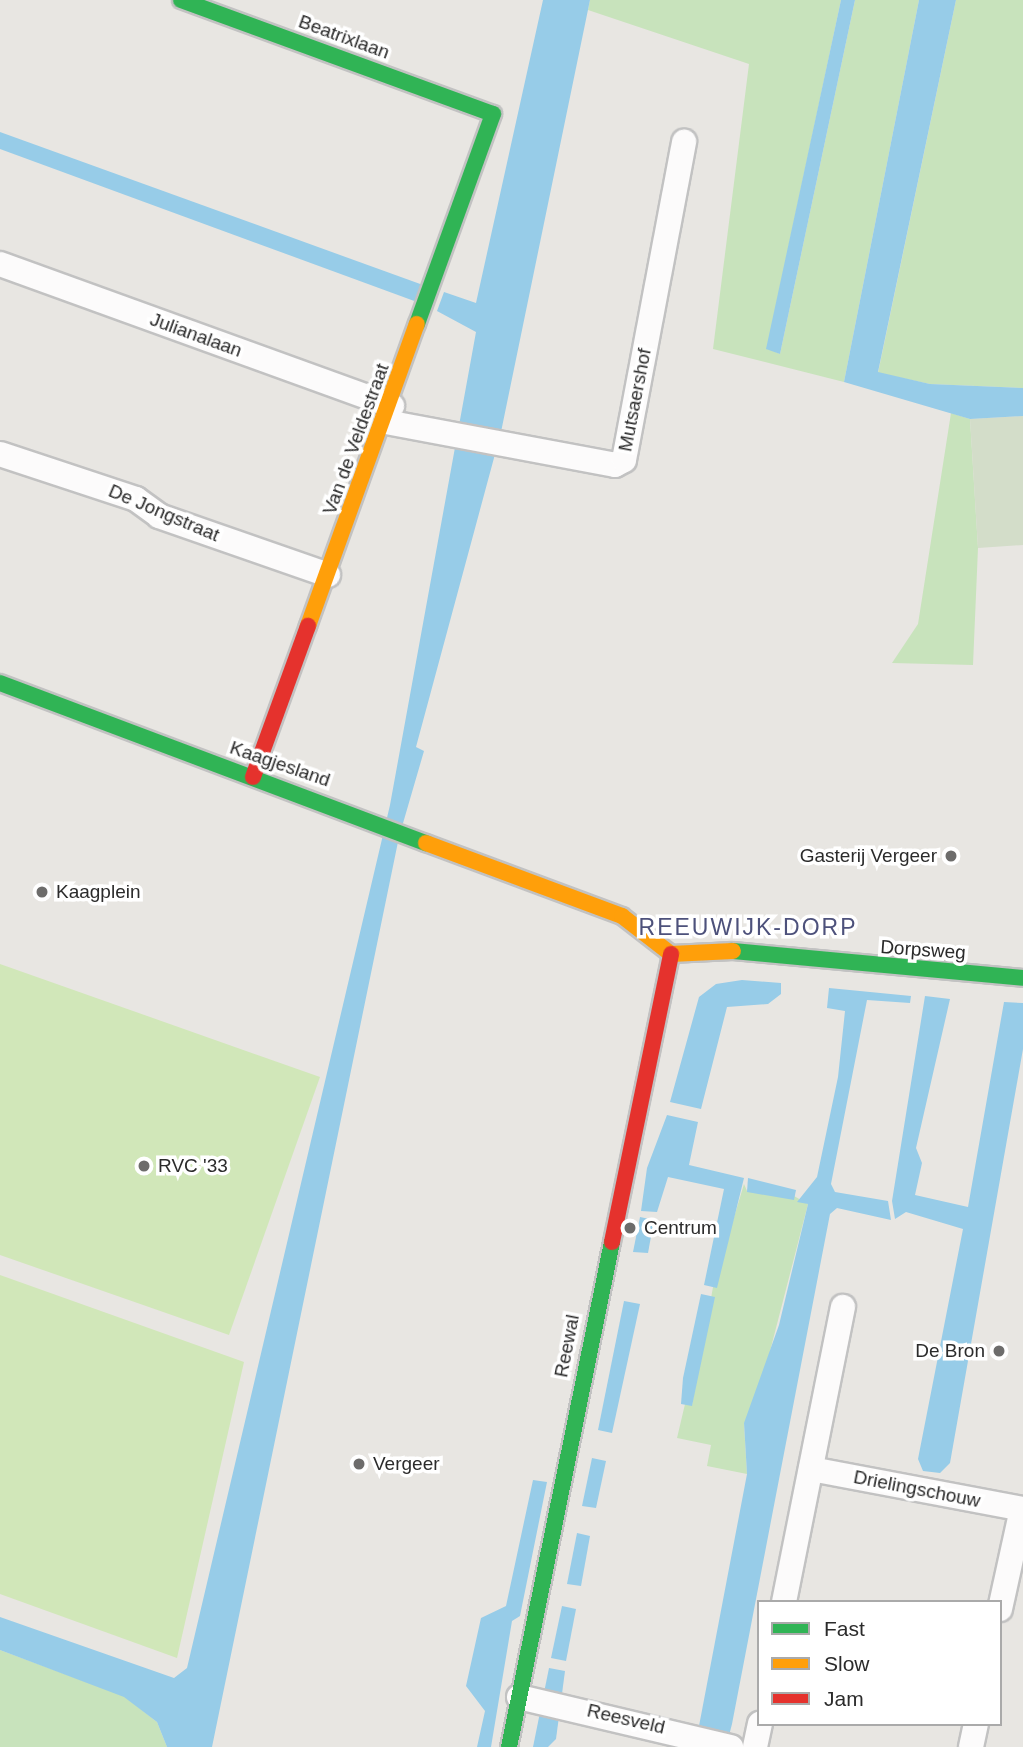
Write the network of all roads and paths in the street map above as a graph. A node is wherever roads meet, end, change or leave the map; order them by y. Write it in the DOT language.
graph roads {
  1 [pos="181,0"];
  2 [pos="493,114"];
  3 [pos="684,142"];
  4 [pos="0,264"];
  5 [pos="389,414"];
  6 [pos="0,454"];
  7 [pos="328,575"];
  8 [pos="0,683"];
  9 [pos="253,778"];
  10 [pos="671,954"];
  11 [pos="1023,978"];
  12 [pos="843,1307"];
  13 [pos="811,1469"];
  14 [pos="1022,1509"];
  15 [pos="784,1600"];
  16 [pos="1002,1600"];
  17 [pos="529,1698"];
  18 [pos="760,1726"];
  19 [pos="976,1726"];
  20 [pos="509,1747"];
  21 [pos="731,1747"];
  22 [pos="755,1747"];
  23 [pos="971,1747"];
  1 -- 2 [label="street, Beatrixlaan"];
  2 -- 5 [label="street, Van de Veldestraat"];
  3 -- 5 [label="street, Mutsaershof"];
  4 -- 5 [label="street, Julianalaan"];
  5 -- 7 [label="street, Van de Veldestraat"];
  6 -- 7 [label="street, De Jongstraat"];
  7 -- 9 [label="street, Van de Veldestraat"];
  8 -- 9 [label="street, Kaagjesland"];
  9 -- 10 [label="street, Kaagjesland"];
  10 -- 11 [label="street, Dorpsweg"];
  10 -- 17 [label="street, Reewal"];
  12 -- 13 [label="street"];
  13 -- 14 [label="street, Drielingschouw"];
  13 -- 15 [label="street"];
  14 -- 16 [label="street"];
  17 -- 20 [label="street, Reewal"];
  17 -- 21 [label="street, Reesveld"];
  18 -- 22 [label="street"];
  19 -- 23 [label="street"];
}
